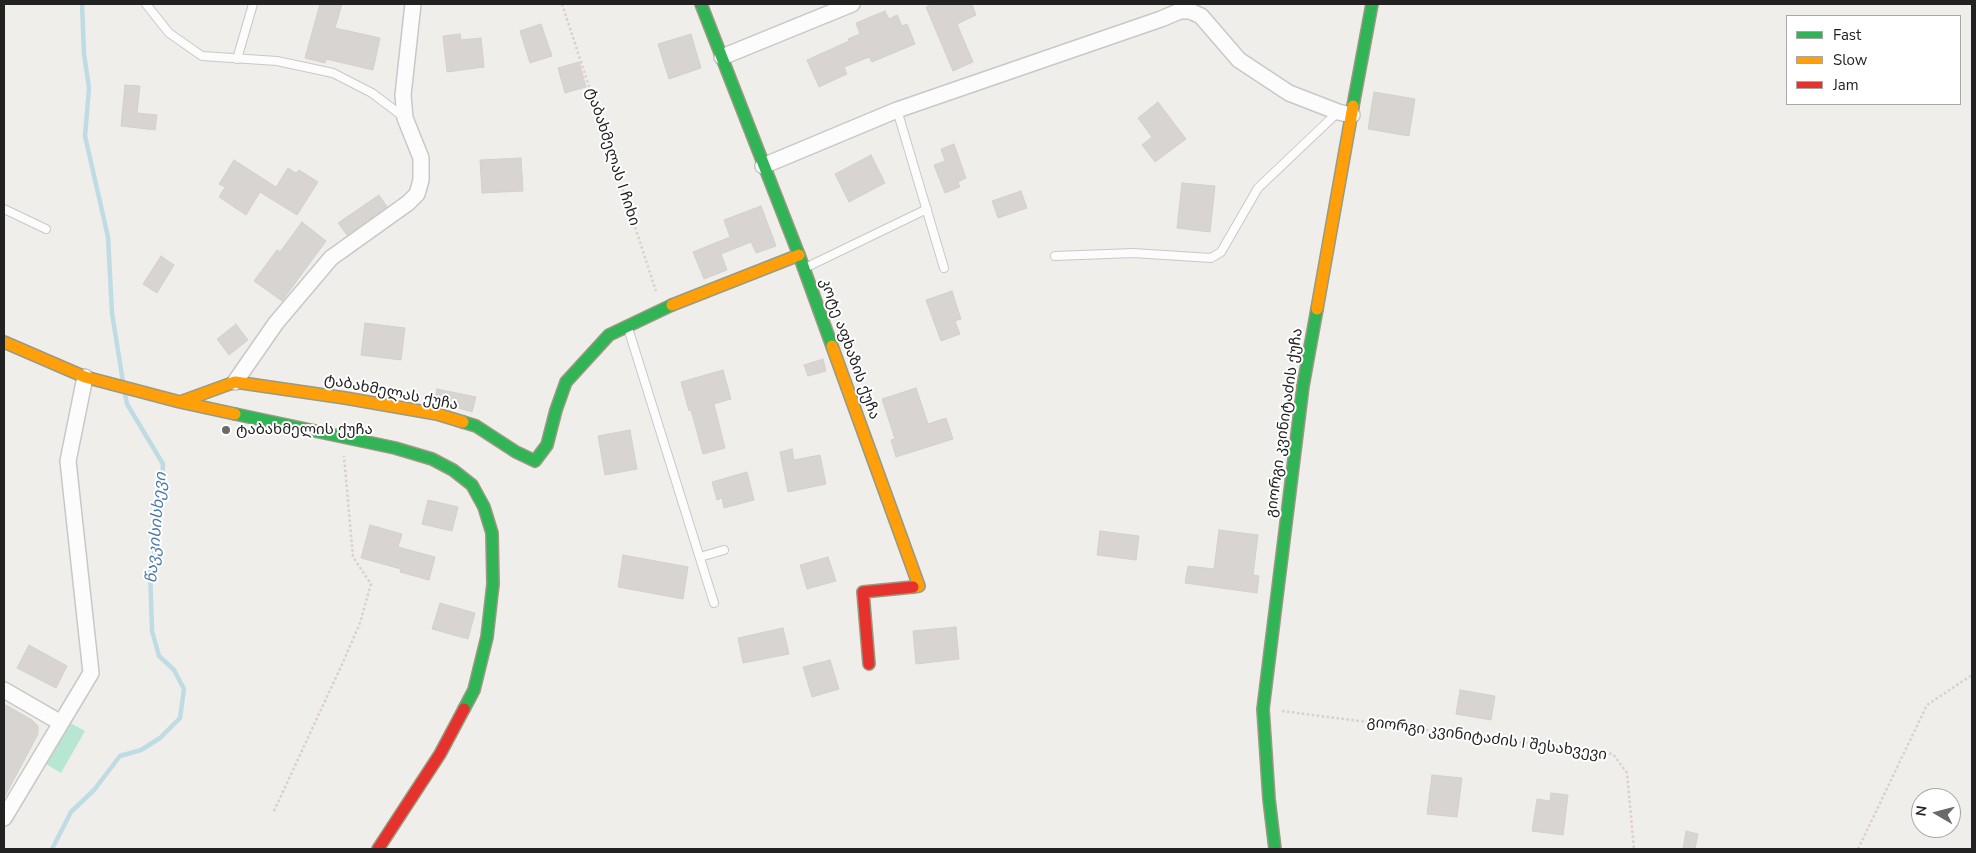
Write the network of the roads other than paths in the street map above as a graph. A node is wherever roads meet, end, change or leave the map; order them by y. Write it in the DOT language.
graph roads {
  1 [pos="146,4"];
  2 [pos="253,4"];
  3 [pos="413,4"];
  4 [pos="701,4"];
  5 [pos="852,4"];
  6 [pos="1372,4"];
  7 [pos="722,56"];
  8 [pos="237,59"];
  9 [pos="897,110"];
  10 [pos="1345,114"];
  11 [pos="404,118"];
  12 [pos="763,166"];
  13 [pos="4,209"];
  14 [pos="927,209"];
  15 [pos="46,229"];
  16 [pos="799,255"];
  17 [pos="1055,256"];
  18 [pos="804,268"];
  19 [pos="944,268"];
  20 [pos="628,326"];
  21 [pos="4,342"];
  22 [pos="85,377"];
  23 [pos="235,382"];
  24 [pos="180,402"];
  25 [pos="724,550"];
  26 [pos="700,557"];
  27 [pos="714,603"];
  28 [pos="869,664"];
  29 [pos="4,690"];
  30 [pos="61,723"];
  31 [pos="4,818"];
  32 [pos="378,849"];
  33 [pos="1275,849"];
  1 -- 8 [label="lane"];
  2 -- 8 [label="lane"];
  3 -- 11 [label="street"];
  4 -- 7 [label="street, კოტე აფხაზის ქუჩა"];
  5 -- 7 [label="street"];
  6 -- 10 [label="street, გიორგი კვინიტაძის ქუჩა"];
  7 -- 12 [label="street, კოტე აფხაზის ქუჩა"];
  8 -- 11 [label="lane"];
  9 -- 10 [label="street"];
  9 -- 12 [label="street"];
  9 -- 14 [label="lane"];
  10 -- 17 [label="lane"];
  10 -- 33 [label="street, გიორგი კვინიტაძის ქუჩა"];
  11 -- 23 [label="street"];
  12 -- 16 [label="street, კოტე აფხაზის ქუჩა"];
  13 -- 15 [label="lane"];
  14 -- 18 [label="lane"];
  14 -- 19 [label="lane"];
  16 -- 18 [label="street, კოტე აფხაზის ქუჩა"];
  16 -- 20 [label="street, ტაბახმელას ქუჩა"];
  18 -- 28 [label="street, კოტე აფხაზის ქუჩა"];
  20 -- 23 [label="street, ტაბახმელას ქუჩა"];
  20 -- 26 [label="lane"];
  21 -- 22 [label="street"];
  22 -- 24 [label="street"];
  22 -- 30 [label="street"];
  23 -- 24 [label="street, ტაბახმელას ქუჩა"];
  24 -- 32 [label="street"];
  25 -- 26 [label="lane"];
  26 -- 27 [label="lane"];
  29 -- 30 [label="street"];
  30 -- 31 [label="street"];
}
